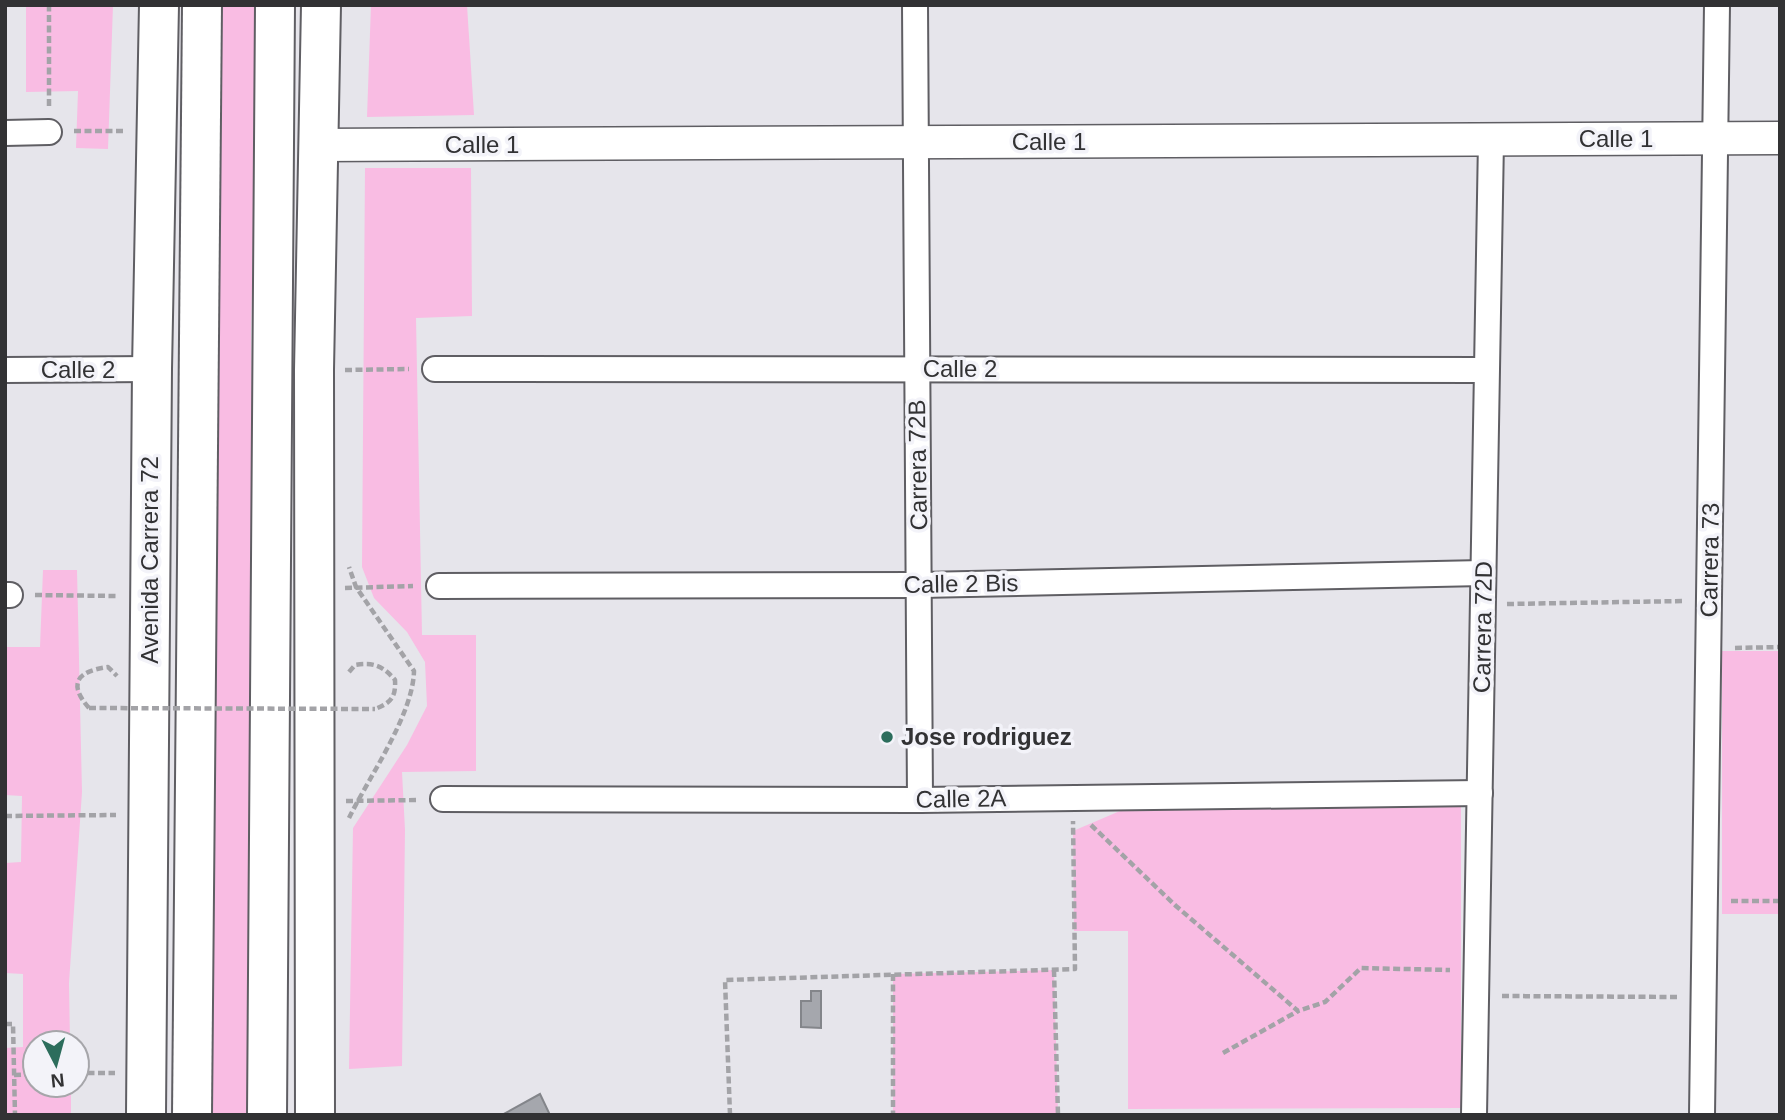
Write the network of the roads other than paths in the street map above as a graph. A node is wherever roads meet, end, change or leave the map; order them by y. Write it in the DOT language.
graph roads {
  1 [pos="159,5"];
  2 [pos="202,5"];
  3 [pos="275,5"];
  4 [pos="321,5"];
  5 [pos="915,5"];
  6 [pos="1717,5"];
  7 [pos="5,132"];
  8 [pos="49,132"];
  9 [pos="1716,138"];
  10 [pos="1780,138"];
  11 [pos="1491,139"];
  12 [pos="918,142"];
  13 [pos="318,145"];
  14 [pos="152,369"];
  15 [pos="435,369"];
  16 [pos="917,369"];
  17 [pos="5,370"];
  18 [pos="1485,370"];
  19 [pos="1483,573"];
  20 [pos="919,585"];
  21 [pos="439,586"];
  22 [pos="1480,793"];
  23 [pos="443,799"];
  24 [pos="920,800"];
  25 [pos="193,834"];
  26 [pos="147,958"];
  27 [pos="146,1115"];
  28 [pos="192,1115"];
  29 [pos="267,1115"];
  30 [pos="315,1115"];
  31 [pos="1474,1115"];
  32 [pos="1702,1115"];
  1 -- 14 [label="highway, Avenida Carrera 72"];
  2 -- 25 [label="highway, Avenida Carrera 72"];
  3 -- 29 [label="highway"];
  4 -- 13 [label="highway"];
  5 -- 12 [label="street, Carrera 72B"];
  6 -- 9 [label="street, Carrera 73"];
  7 -- 8 [label="street"];
  9 -- 10 [label="street, Calle 1"];
  9 -- 11 [label="street, Calle 1"];
  9 -- 32 [label="street, Carrera 73"];
  11 -- 12 [label="street, Calle 1"];
  11 -- 18 [label="street, Carrera 72D"];
  12 -- 13 [label="street, Calle 1"];
  12 -- 16 [label="street, Carrera 72B"];
  13 -- 30 [label="highway"];
  14 -- 17 [label="street, Calle 2"];
  14 -- 26 [label="highway, Avenida Carrera 72"];
  15 -- 16 [label="street, Calle 2"];
  16 -- 18 [label="street, Calle 2"];
  16 -- 20 [label="street, Carrera 72B"];
  18 -- 19 [label="street, Carrera 72D"];
  19 -- 20 [label="street, Calle 2 Bis"];
  19 -- 22 [label="street, Carrera 72D"];
  20 -- 21 [label="street, Calle 2 Bis"];
  20 -- 24 [label="street, Carrera 72B"];
  22 -- 24 [label="street, Calle 2A"];
  22 -- 31 [label="street, Carrera 72D"];
  23 -- 24 [label="street, Calle 2A"];
  25 -- 26 [label="highway"];
  25 -- 28 [label="highway, Avenida Carrera 72"];
  26 -- 27 [label="highway, Avenida Carrera 72"];
}
